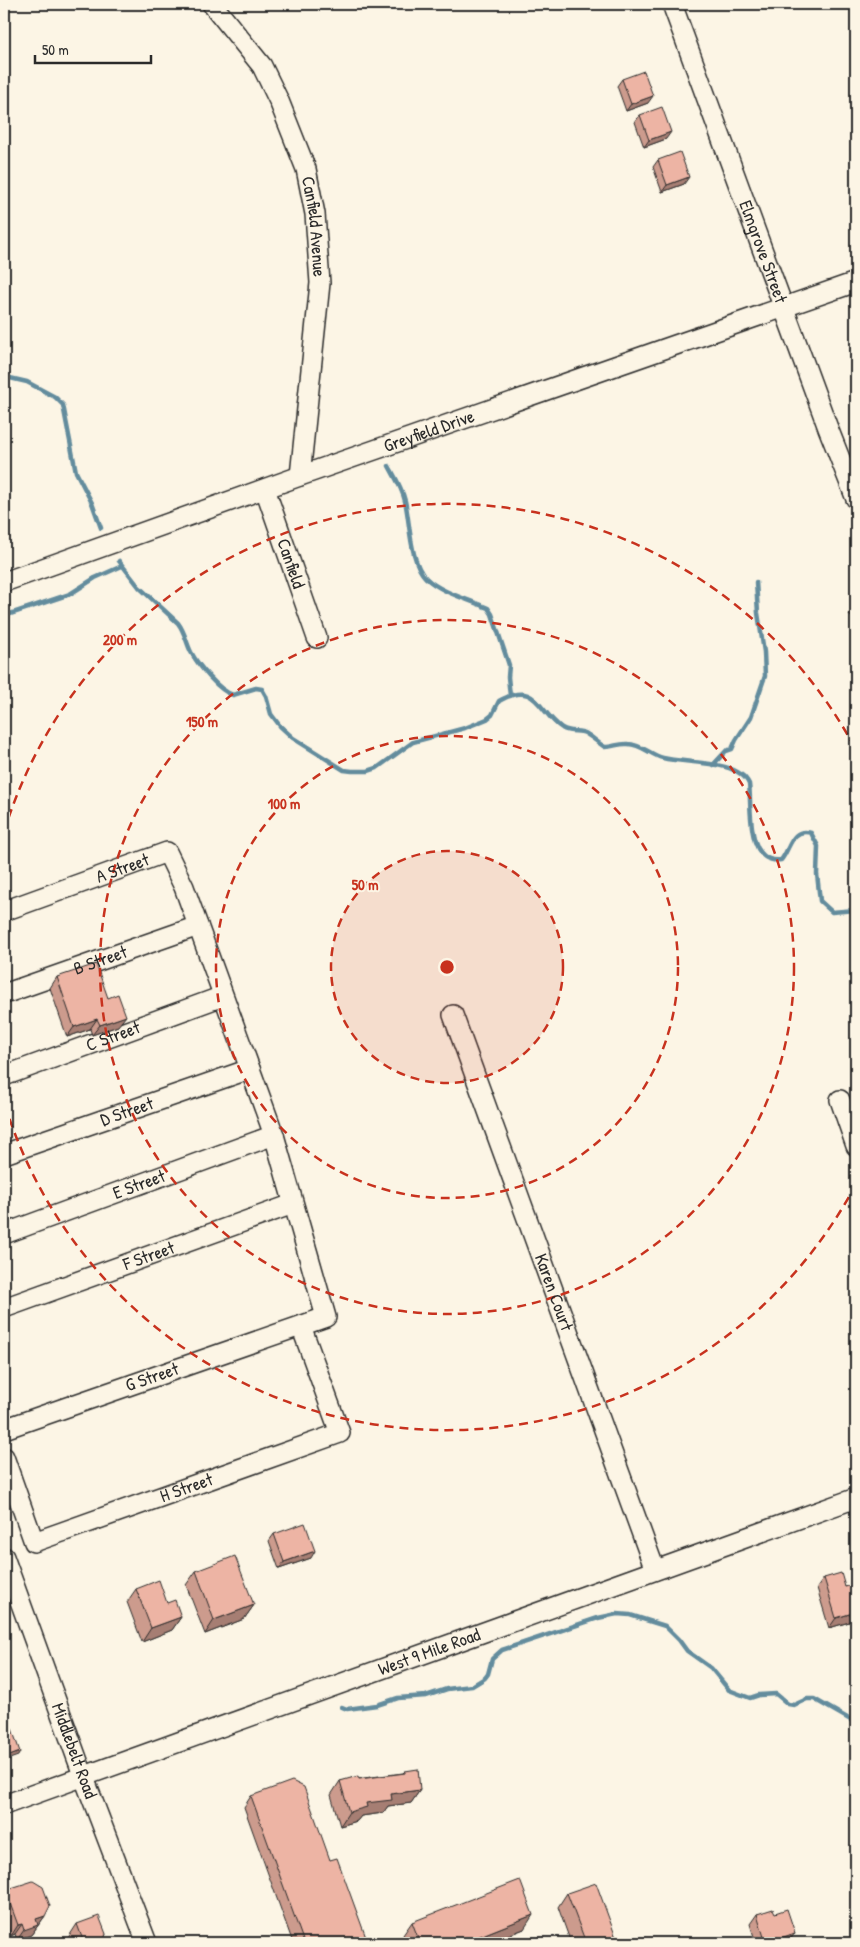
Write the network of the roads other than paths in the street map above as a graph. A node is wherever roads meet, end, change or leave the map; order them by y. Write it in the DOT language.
graph roads {
  1 [pos="212,4"];
  2 [pos="672,4"];
  3 [pos="856,282"];
  4 [pos="785,308"];
  5 [pos="300,476"];
  6 [pos="265,489"];
  7 [pos="856,500"];
  8 [pos="4,582"];
  9 [pos="317,638"];
  10 [pos="4,911"];
  11 [pos="198,926"];
  12 [pos="4,994"];
  13 [pos="223,996"];
  14 [pos="453,1015"];
  15 [pos="250,1069"];
  16 [pos="4,1076"];
  17 [pos="840,1100"];
  18 [pos="274,1135"];
  19 [pos="856,1146"];
  20 [pos="4,1154"];
  21 [pos="293,1204"];
  22 [pos="4,1234"];
  23 [pos="4,1308"];
  24 [pos="301,1326"];
  25 [pos="4,1429"];
  26 [pos="4,1457"];
  27 [pos="856,1498"];
  28 [pos="4,1557"];
  29 [pos="655,1570"];
  30 [pos="83,1775"];
  31 [pos="4,1805"];
  32 [pos="147,1943"];
  1 -- 5 [label="street, Canfield Avenue"];
  2 -- 4 [label="street, Elmgrove Street"];
  3 -- 4 [label="street, Greyfield Drive"];
  4 -- 5 [label="street, Greyfield Drive"];
  4 -- 7 [label="street, Elmgrove Street"];
  5 -- 6 [label="street, Greyfield Drive"];
  6 -- 8 [label="street, Greyfield Drive"];
  6 -- 9 [label="street, Canfield"];
  10 -- 11 [label="street, A Street"];
  11 -- 12 [label="street, B Street"];
  11 -- 13 [label="street"];
  13 -- 15 [label="street"];
  13 -- 16 [label="street, C Street"];
  14 -- 29 [label="street, Karen Court"];
  15 -- 18 [label="street"];
  15 -- 20 [label="street, D Street"];
  17 -- 19 [label="street"];
  18 -- 21 [label="street"];
  18 -- 22 [label="street, E Street"];
  21 -- 23 [label="street, F Street"];
  21 -- 24 [label="street, G Street"];
  24 -- 25 [label="street, G Street"];
  24 -- 26 [label="street, H Street"];
  27 -- 29 [label="street, West 9 Mile Road"];
  28 -- 30 [label="street, Middlebelt Road"];
  29 -- 30 [label="street, West 9 Mile Road"];
  30 -- 31 [label="street, West 9 Mile Road"];
  30 -- 32 [label="street, Middlebelt Road"];
}
